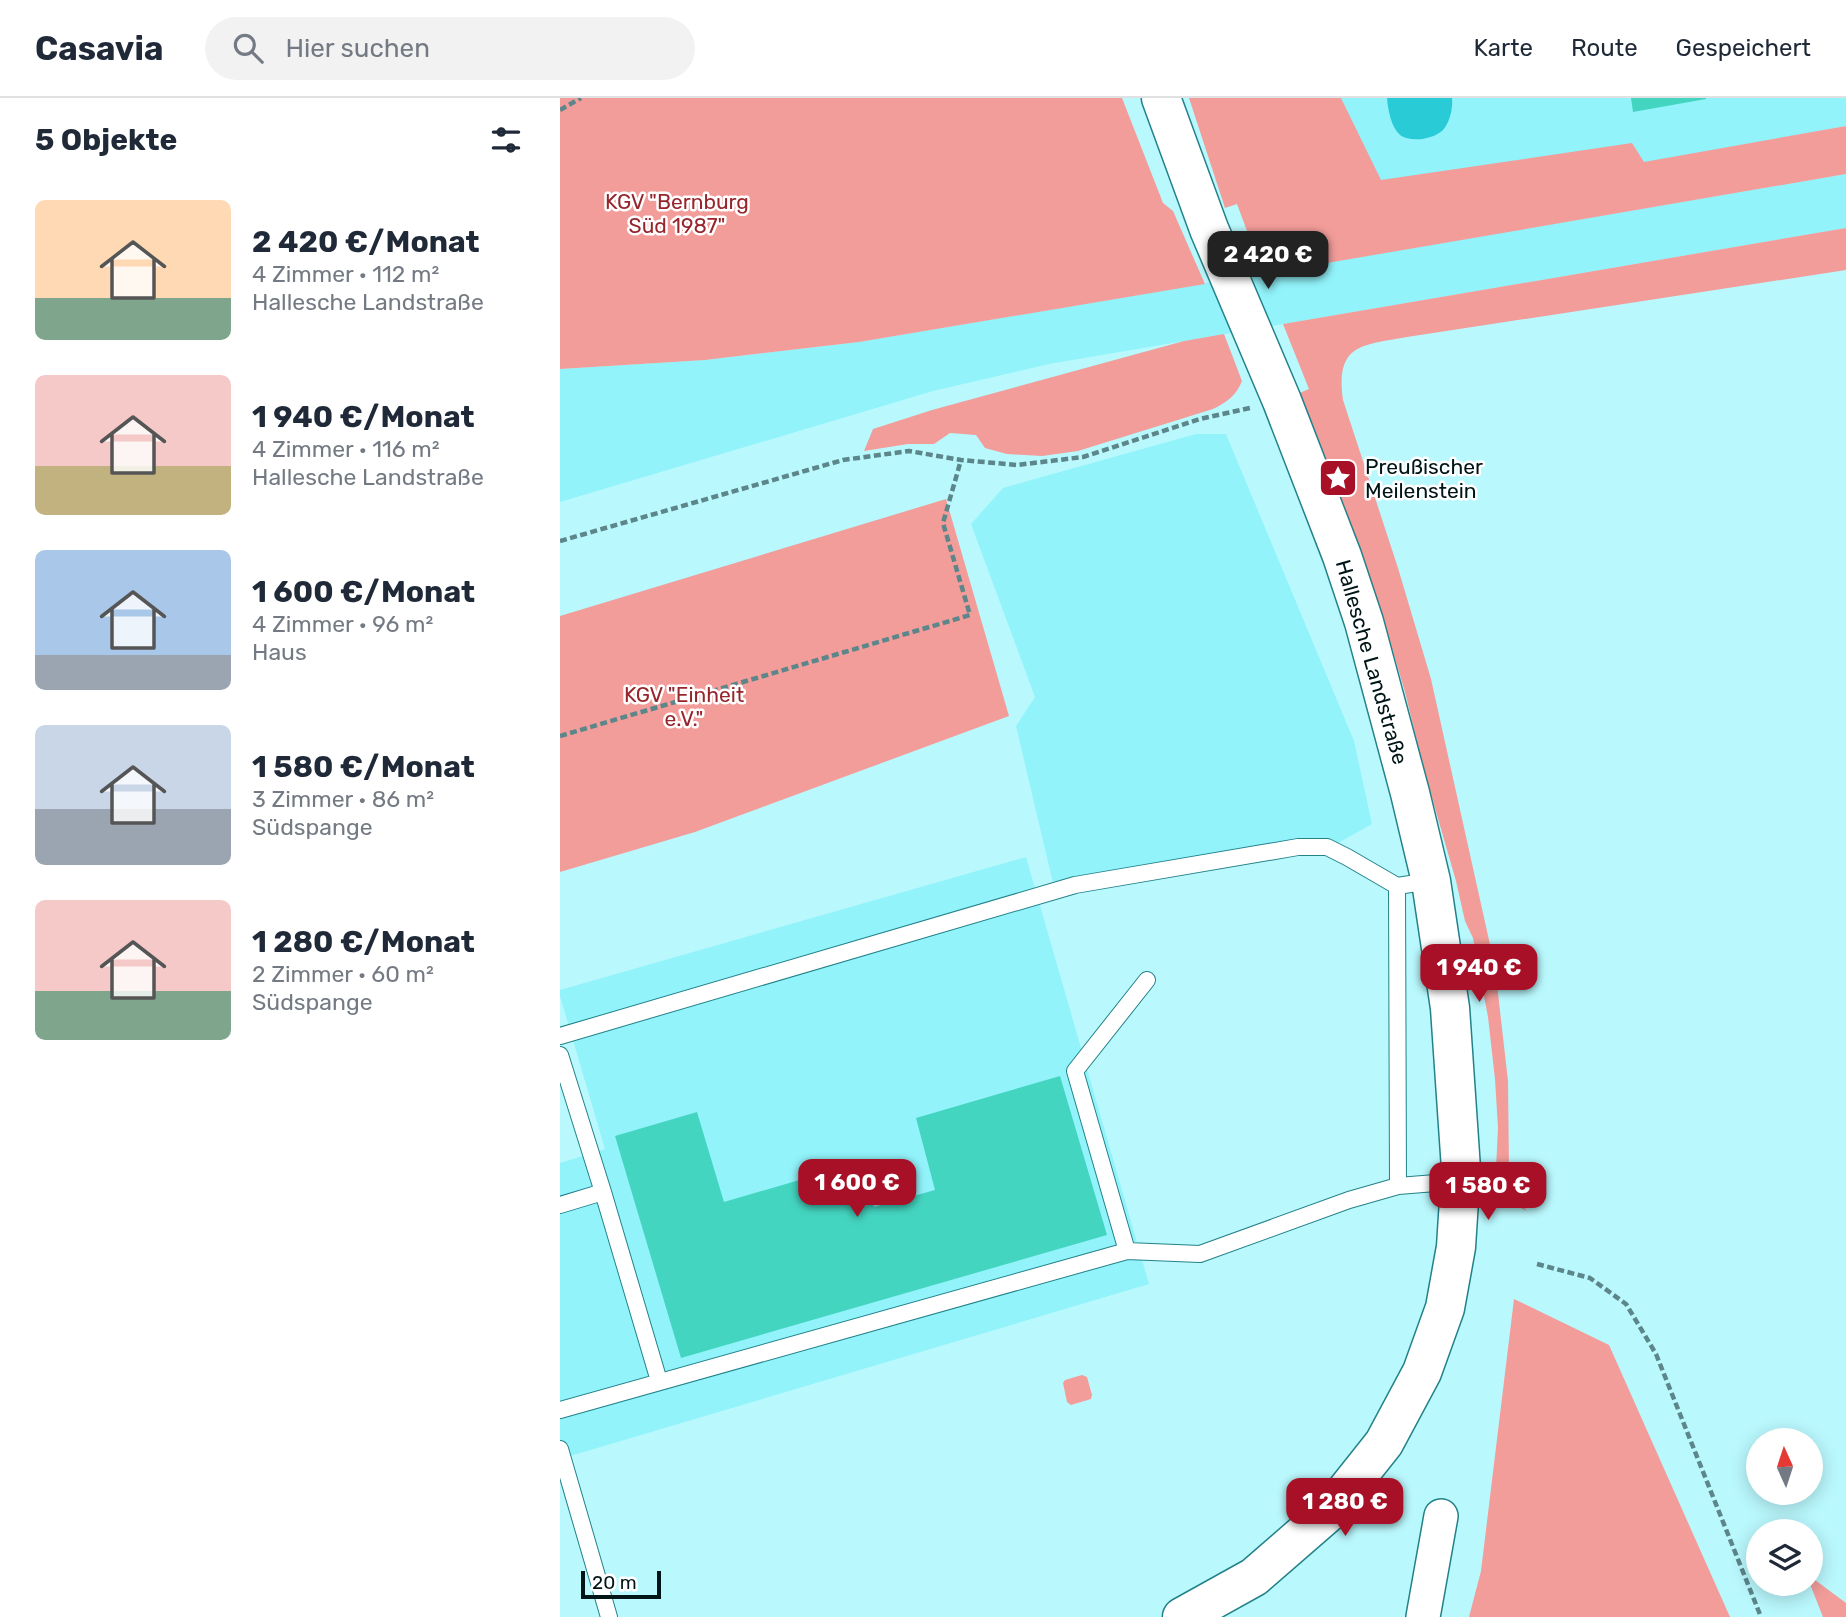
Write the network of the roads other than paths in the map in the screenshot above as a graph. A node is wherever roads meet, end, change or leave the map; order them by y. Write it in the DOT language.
graph roads {
  1 [pos="1161,98"];
  2 [pos="1414,883"];
  3 [pos="1147,980"];
  4 [pos="560,1037"];
  5 [pos="560,1055"];
  6 [pos="1461,1181"];
  7 [pos="1398,1186"];
  8 [pos="603,1192"];
  9 [pos="560,1205"];
  10 [pos="1127,1251"];
  11 [pos="659,1381"];
  12 [pos="560,1410"];
  13 [pos="560,1449"];
  14 [pos="1440,1516"];
  15 [pos="609,1617"];
  16 [pos="1182,1617"];
  17 [pos="1423,1617"];
  1 -- 2 [label="main road, Hallesche Landstraße"];
  2 -- 4 [label="lane"];
  2 -- 6 [label="main road, Hallesche Landstraße"];
  2 -- 7 [label="lane"];
  3 -- 10 [label="lane"];
  5 -- 8 [label="lane"];
  6 -- 7 [label="lane"];
  6 -- 16 [label="main road, Hallesche Landstraße"];
  7 -- 10 [label="lane"];
  8 -- 9 [label="lane"];
  8 -- 11 [label="lane"];
  10 -- 11 [label="lane"];
  11 -- 12 [label="lane"];
  13 -- 15 [label="lane"];
  14 -- 17 [label="street"];
}
